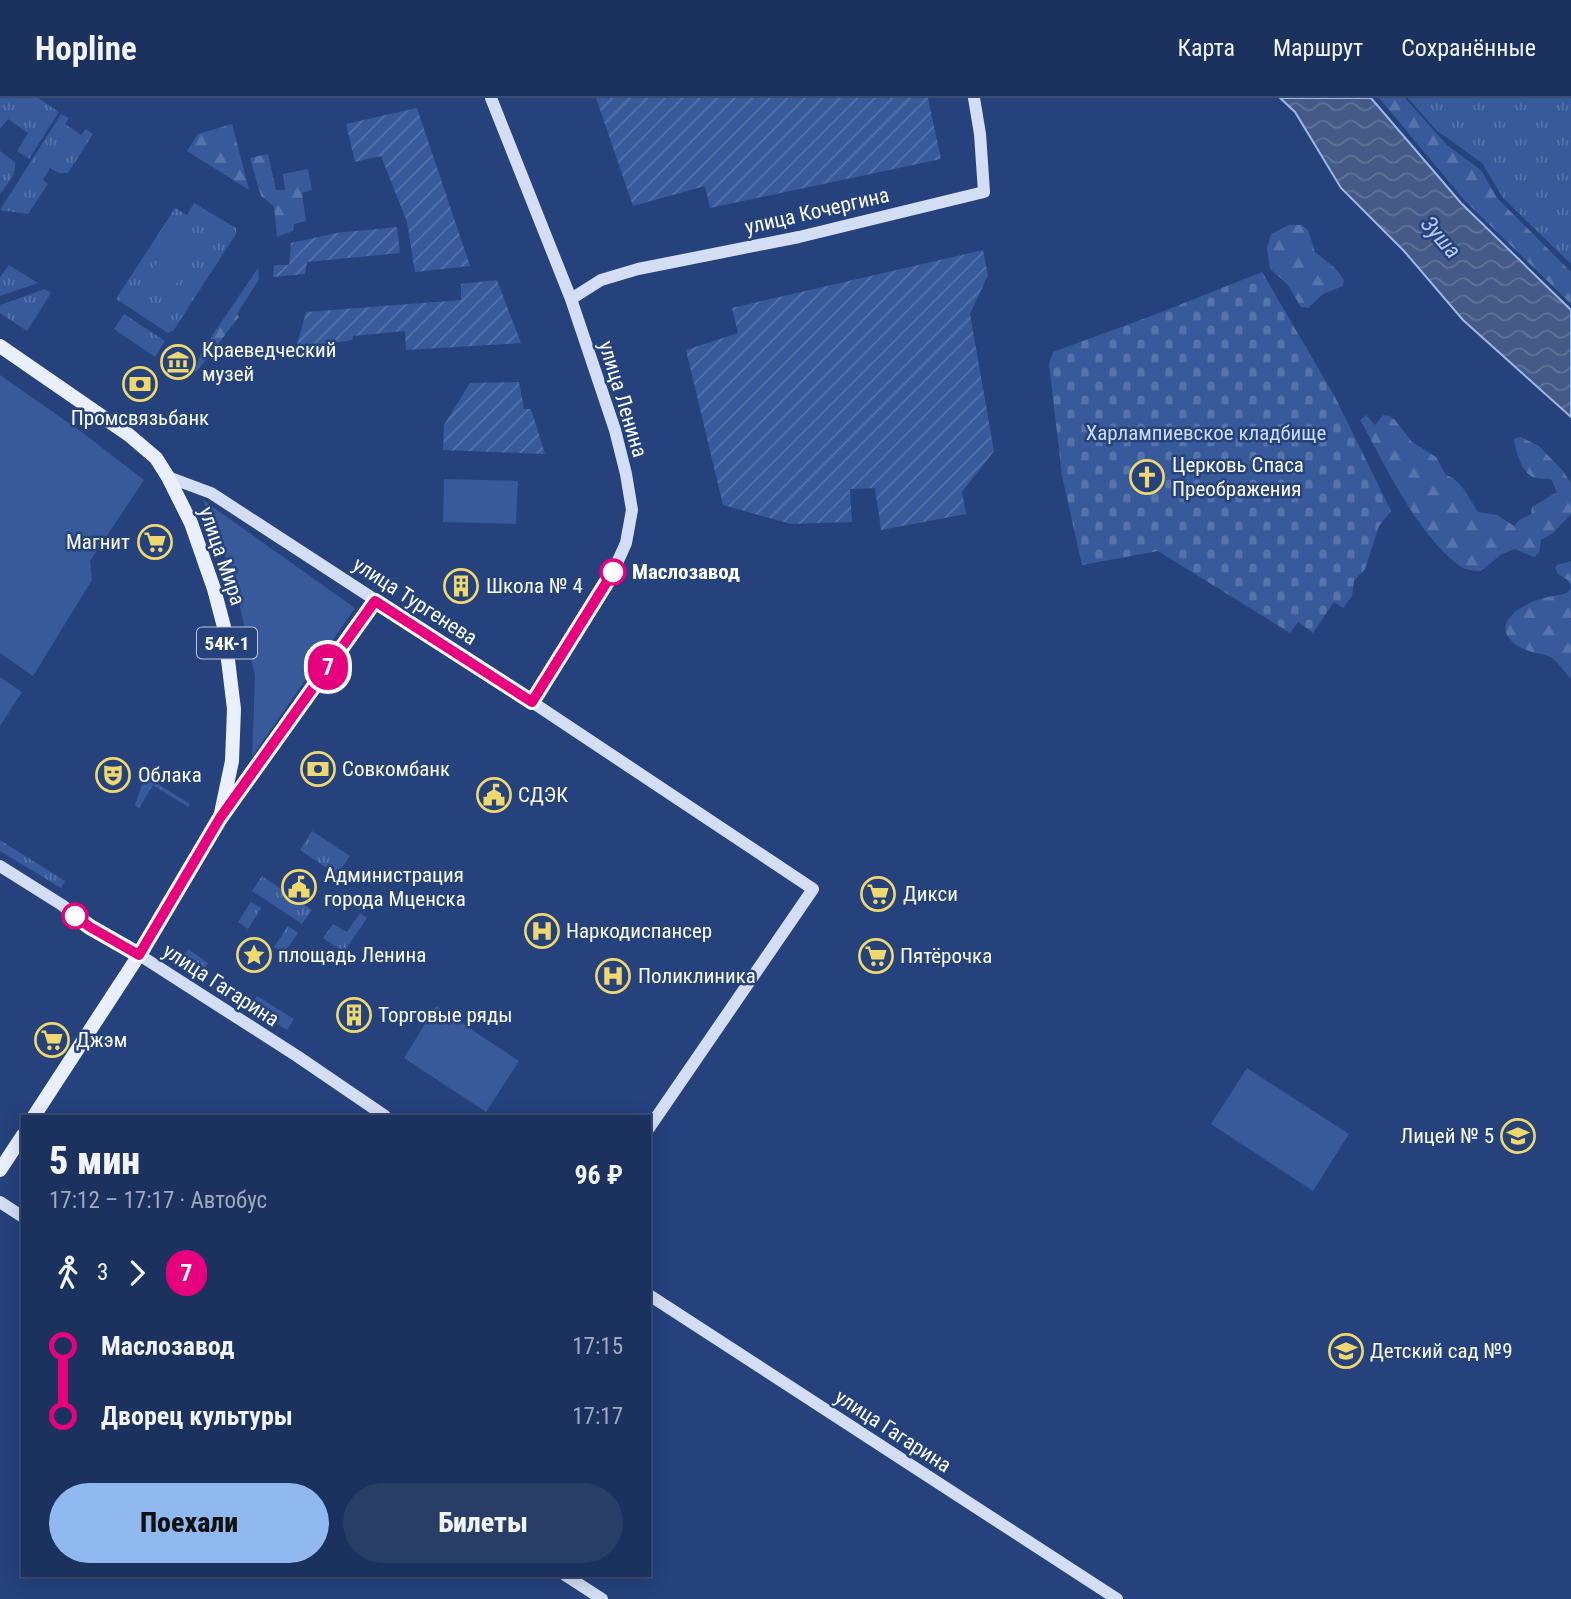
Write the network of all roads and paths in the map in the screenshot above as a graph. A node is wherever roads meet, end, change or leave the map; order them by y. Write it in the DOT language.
graph roads {
  1 [pos="491,98"];
  2 [pos="974,98"];
  3 [pos="571,299"];
  4 [pos="0,346"];
  5 [pos="168,477"];
  6 [pos="375,601"];
  7 [pos="532,702"];
  8 [pos="220,818"];
  9 [pos="0,866"];
  10 [pos="139,955"];
  11 [pos="35,1115"];
  12 [pos="384,1115"];
  13 [pos="651,1125"];
  14 [pos="21,1138"];
  15 [pos="0,1170"];
  16 [pos="0,1202"];
  17 [pos="21,1216"];
  18 [pos="651,1296"];
  19 [pos="568,1577"];
  20 [pos="602,1599"];
  21 [pos="1116,1599"];
  1 -- 3 [label="main road, улица Ленина"];
  2 -- 3 [label="main road, улица Кочергина"];
  3 -- 7 [label="main road, улица Ленина"];
  4 -- 5 [label="main road, 54К-1"];
  5 -- 6 [label="main road, улица Тургенева"];
  5 -- 8 [label="main road, улица Мира / 54К-1"];
  6 -- 7 [label="main road, улица Тургенева"];
  6 -- 8 [label="main road, улица Мира"];
  7 -- 13 [label="main road, улица Тургенева"];
  8 -- 10 [label="main road, улица Мира / 54К-1"];
  9 -- 10 [label="main road, улица Гагарина"];
  10 -- 11 [label="main road, улица Мира / 54К-1"];
  10 -- 12 [label="main road, улица Гагарина"];
  14 -- 15 [label="main road"];
  16 -- 17 [label="main road"];
  18 -- 21 [label="main road, улица Гагарина"];
  19 -- 20 [label="main road"];
}
